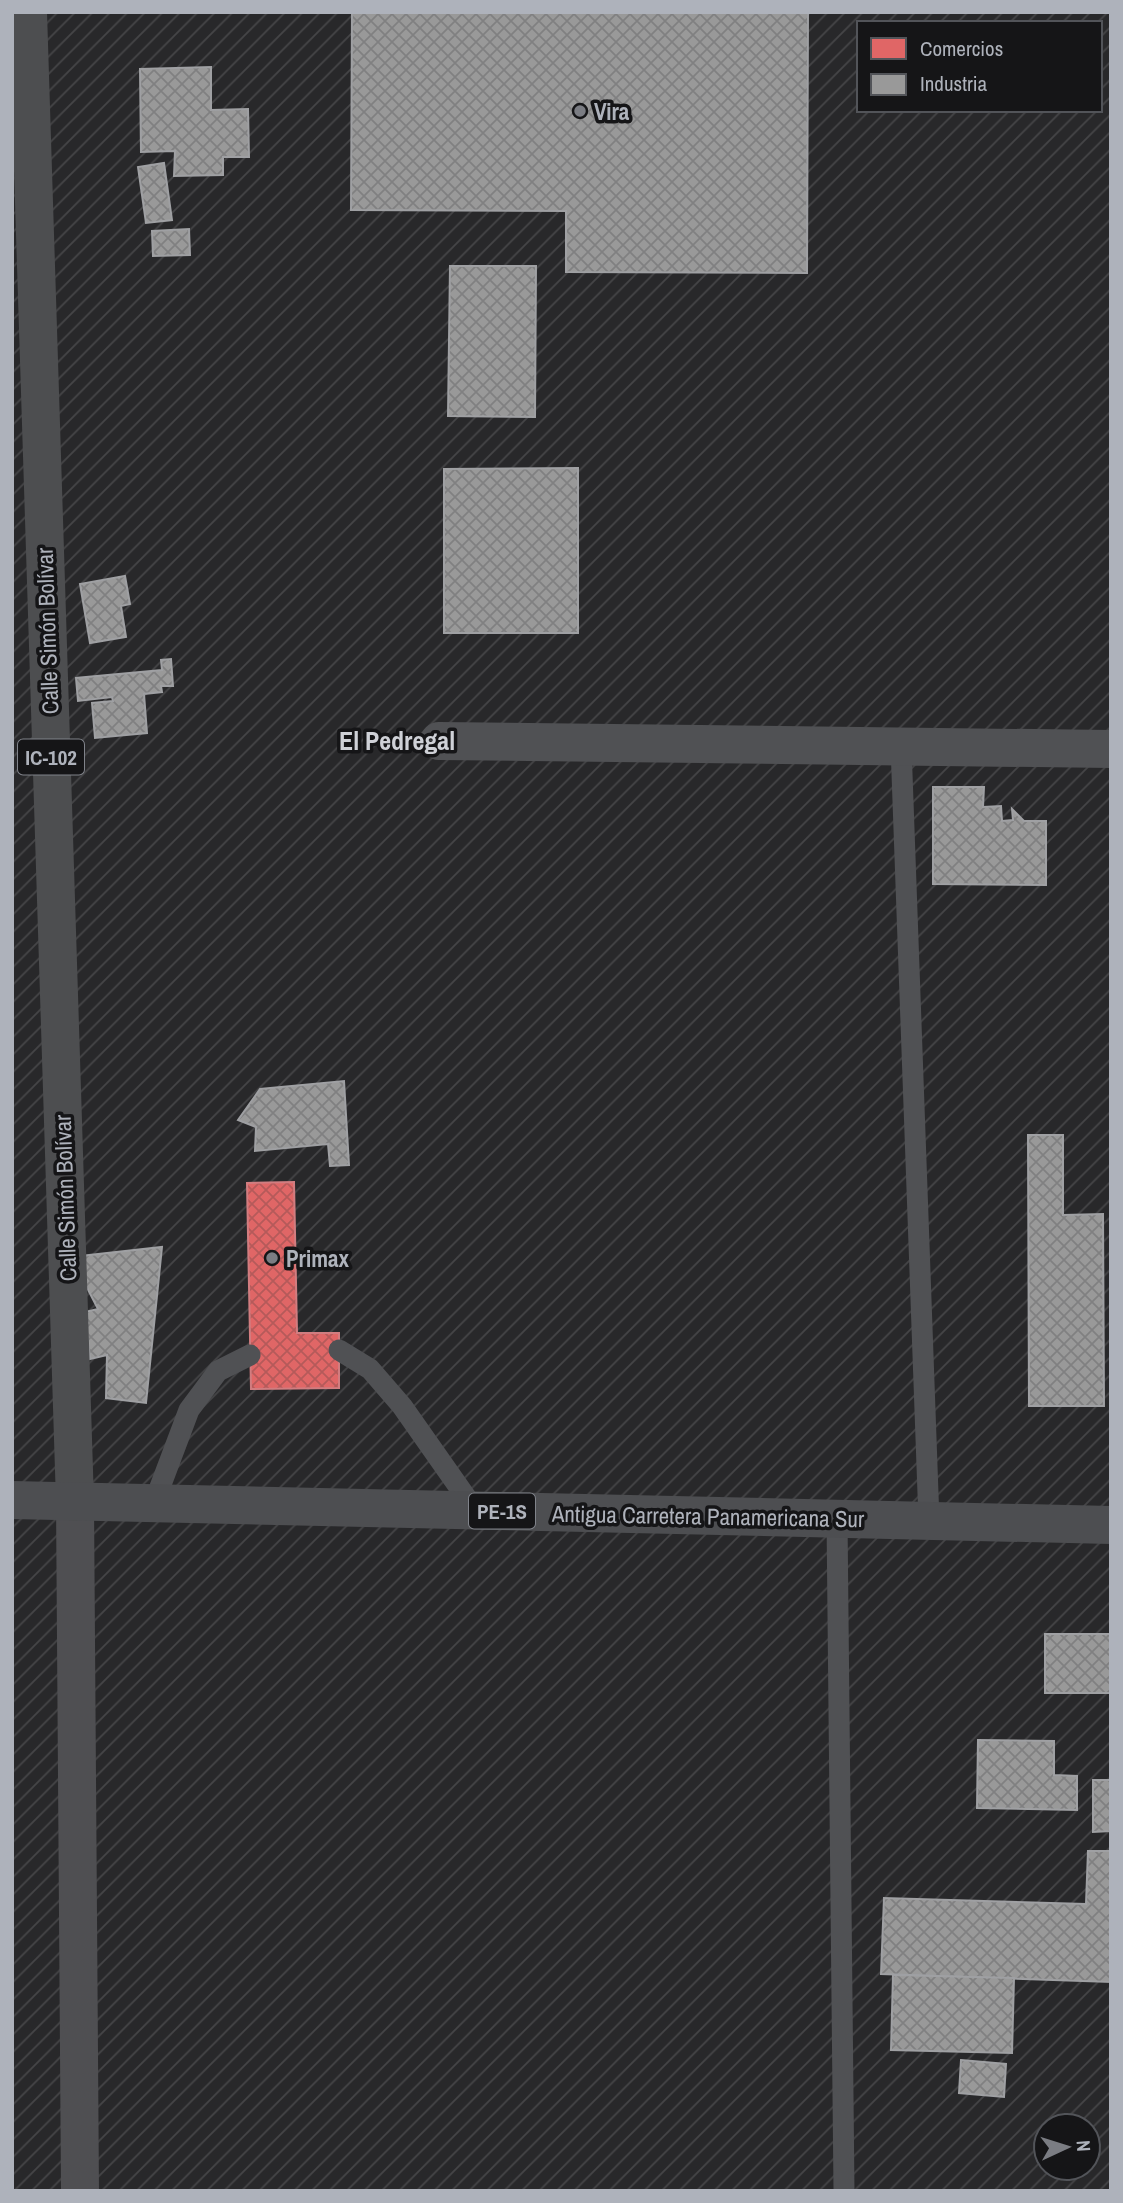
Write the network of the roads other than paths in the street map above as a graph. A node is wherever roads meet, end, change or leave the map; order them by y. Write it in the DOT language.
graph roads {
  1 [pos="28,12"];
  2 [pos="439,741"];
  3 [pos="901,747"];
  4 [pos="1111,749"];
  5 [pos="339,1350"];
  6 [pos="250,1354"];
  7 [pos="12,1500"];
  8 [pos="75,1502"];
  9 [pos="154,1503"];
  10 [pos="475,1510"];
  11 [pos="837,1519"];
  12 [pos="929,1521"];
  13 [pos="1111,1525"];
  14 [pos="80,2191"];
  15 [pos="844,2191"];
  1 -- 8 [label="main road, Calle Simón Bolívar / IC-102"];
  2 -- 3 [label="street"];
  3 -- 4 [label="street"];
  3 -- 12 [label="lane"];
  5 -- 10 [label="lane"];
  6 -- 9 [label="lane"];
  7 -- 8 [label="highway, Antigua Carretera Panamericana Sur / PE-1S"];
  8 -- 9 [label="highway, Antigua Carretera Panamericana Sur / PE-1S"];
  8 -- 14 [label="main road"];
  9 -- 10 [label="highway, Antigua Carretera Panamericana Sur / PE-1S"];
  10 -- 11 [label="highway, Antigua Carretera Panamericana Sur / PE-1S"];
  11 -- 12 [label="highway, Antigua Carretera Panamericana Sur / PE-1S"];
  11 -- 15 [label="lane"];
  12 -- 13 [label="highway, Antigua Carretera Panamericana Sur / PE-1S"];
}
